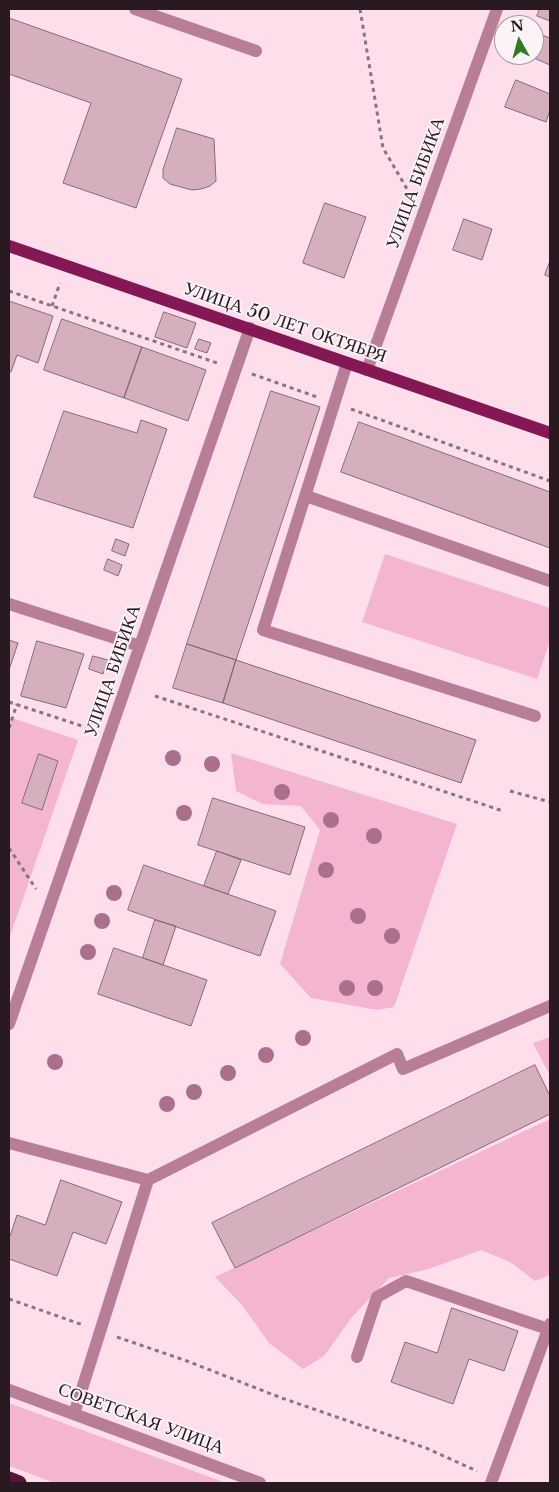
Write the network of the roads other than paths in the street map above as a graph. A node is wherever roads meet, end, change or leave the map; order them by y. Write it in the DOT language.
graph roads {
  1 [pos="135,9"];
  2 [pos="497,9"];
  3 [pos="256,51"];
  4 [pos="9,246"];
  5 [pos="250,328"];
  6 [pos="347,363"];
  7 [pos="367,370"];
  8 [pos="550,433"];
  9 [pos="306,496"];
  10 [pos="550,582"];
  11 [pos="9,604"];
  12 [pos="140,646"];
  13 [pos="535,716"];
  14 [pos="550,1006"];
  15 [pos="9,1024"];
  16 [pos="9,1144"];
  17 [pos="148,1180"];
  18 [pos="549,1327"];
  19 [pos="358,1357"];
  20 [pos="9,1390"];
  21 [pos="74,1414"];
  22 [pos="9,1480"];
  23 [pos="492,1481"];
  24 [pos="19,1483"];
  25 [pos="260,1483"];
  1 -- 3 [label="street"];
  2 -- 7 [label="street, УЛИЦА БИБИКА"];
  4 -- 5 [label="main road, УЛИЦА 50 ЛЕТ ОКТЯБРЯ"];
  5 -- 6 [label="main road, УЛИЦА 50 ЛЕТ ОКТЯБРЯ"];
  5 -- 12 [label="street, УЛИЦА БИБИКА"];
  6 -- 7 [label="main road, УЛИЦА 50 ЛЕТ ОКТЯБРЯ"];
  6 -- 9 [label="street"];
  7 -- 8 [label="main road, УЛИЦА 50 ЛЕТ ОКТЯБРЯ"];
  9 -- 10 [label="street"];
  9 -- 13 [label="street"];
  11 -- 12 [label="street"];
  12 -- 15 [label="street, УЛИЦА БИБИКА"];
  14 -- 17 [label="street"];
  16 -- 17 [label="street"];
  17 -- 21 [label="street"];
  18 -- 19 [label="street"];
  18 -- 23 [label="street"];
  20 -- 21 [label="street, СОВЕТСКАЯ УЛИЦА"];
  21 -- 25 [label="street, СОВЕТСКАЯ УЛИЦА"];
  22 -- 24 [label="highway"];
}
